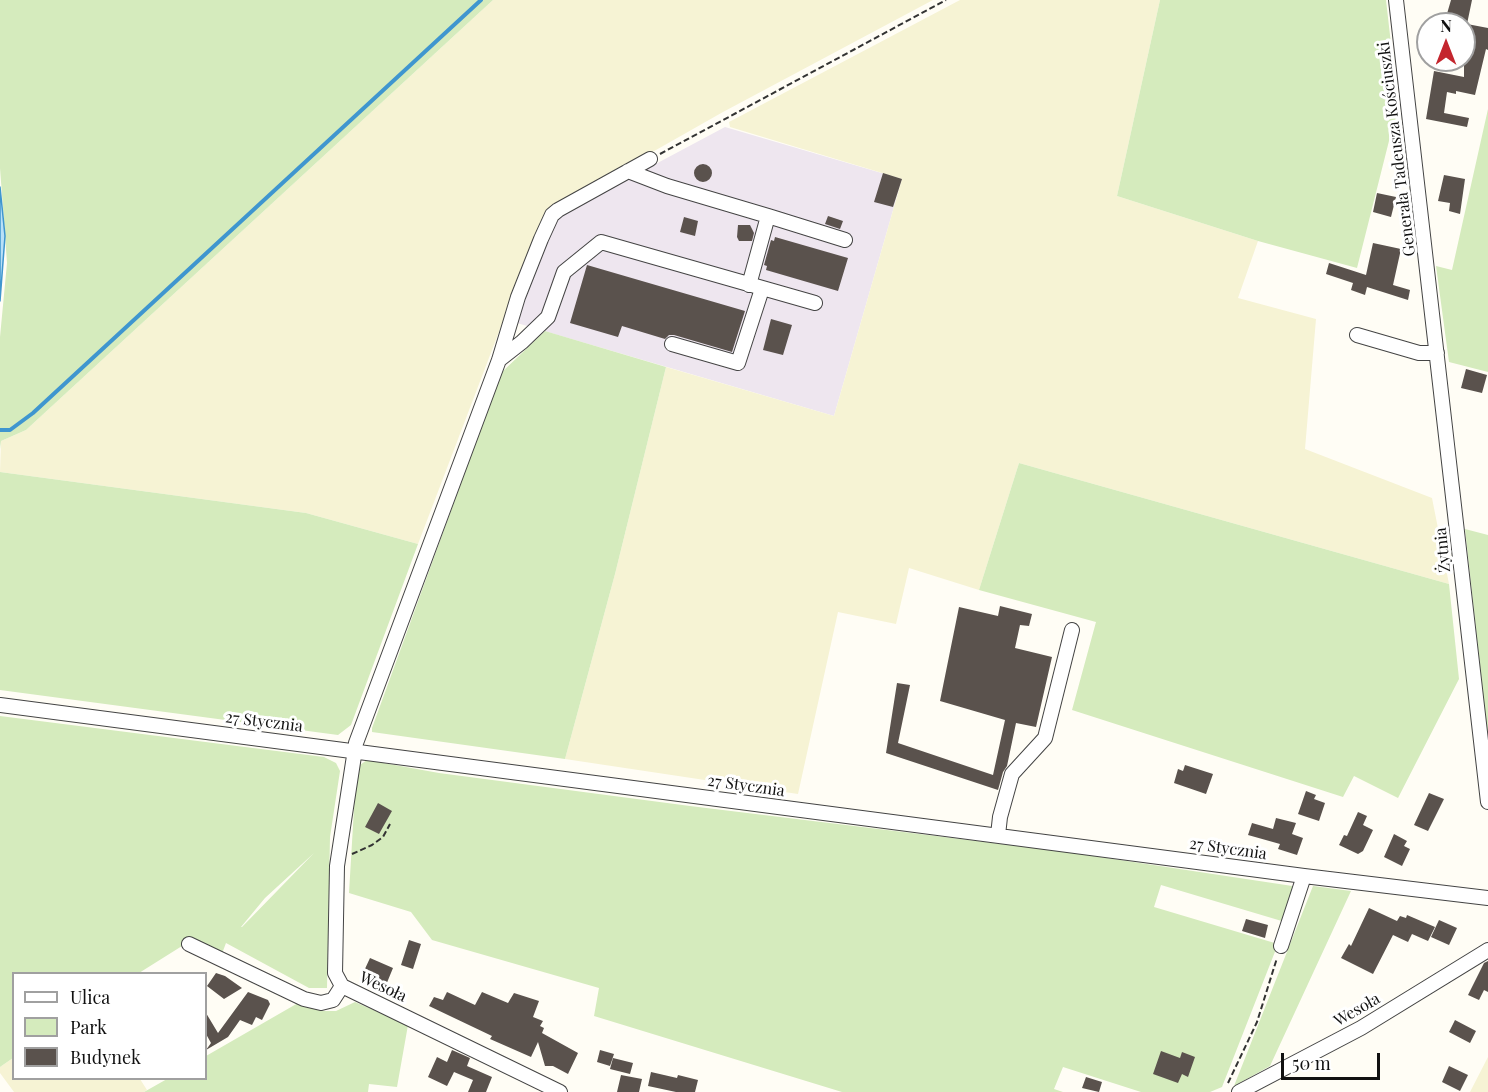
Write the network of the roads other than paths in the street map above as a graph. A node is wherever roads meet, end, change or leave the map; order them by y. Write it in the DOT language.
graph roads {
  1 [pos="1396,0"];
  2 [pos="650,159"];
  3 [pos="628,171"];
  4 [pos="768,216"];
  5 [pos="845,240"];
  6 [pos="756,287"];
  7 [pos="1430,294"];
  8 [pos="815,303"];
  9 [pos="1357,335"];
  10 [pos="672,344"];
  11 [pos="1437,353"];
  12 [pos="498,360"];
  13 [pos="1072,630"];
  14 [pos="0,705"];
  15 [pos="355,751"];
  16 [pos="1488,802"];
  17 [pos="998,835"];
  18 [pos="1304,876"];
  19 [pos="1488,898"];
  20 [pos="189,944"];
  21 [pos="1281,946"];
  22 [pos="1488,950"];
  23 [pos="342,986"];
  24 [pos="1233,1088"];
  25 [pos="560,1092"];
  1 -- 7 [label="street, Generała Tadeusza Kościuszki"];
  2 -- 3 [label="street, Wesoła"];
  3 -- 4 [label="street"];
  3 -- 12 [label="street, Wesoła"];
  4 -- 5 [label="street"];
  4 -- 6 [label="street"];
  6 -- 8 [label="street"];
  6 -- 10 [label="street"];
  6 -- 12 [label="street"];
  7 -- 11 [label="street, Żytnia"];
  9 -- 11 [label="street"];
  11 -- 16 [label="street, Żytnia"];
  12 -- 15 [label="street, Wesoła"];
  13 -- 17 [label="street"];
  14 -- 15 [label="street, 27 Stycznia"];
  15 -- 17 [label="street, 27 Stycznia"];
  15 -- 23 [label="street, Wesoła"];
  17 -- 18 [label="street, 27 Stycznia"];
  18 -- 19 [label="street, 27 Stycznia"];
  18 -- 21 [label="street"];
  20 -- 23 [label="street"];
  22 -- 24 [label="street, Wesoła"];
  23 -- 25 [label="street, Wesoła"];
}
